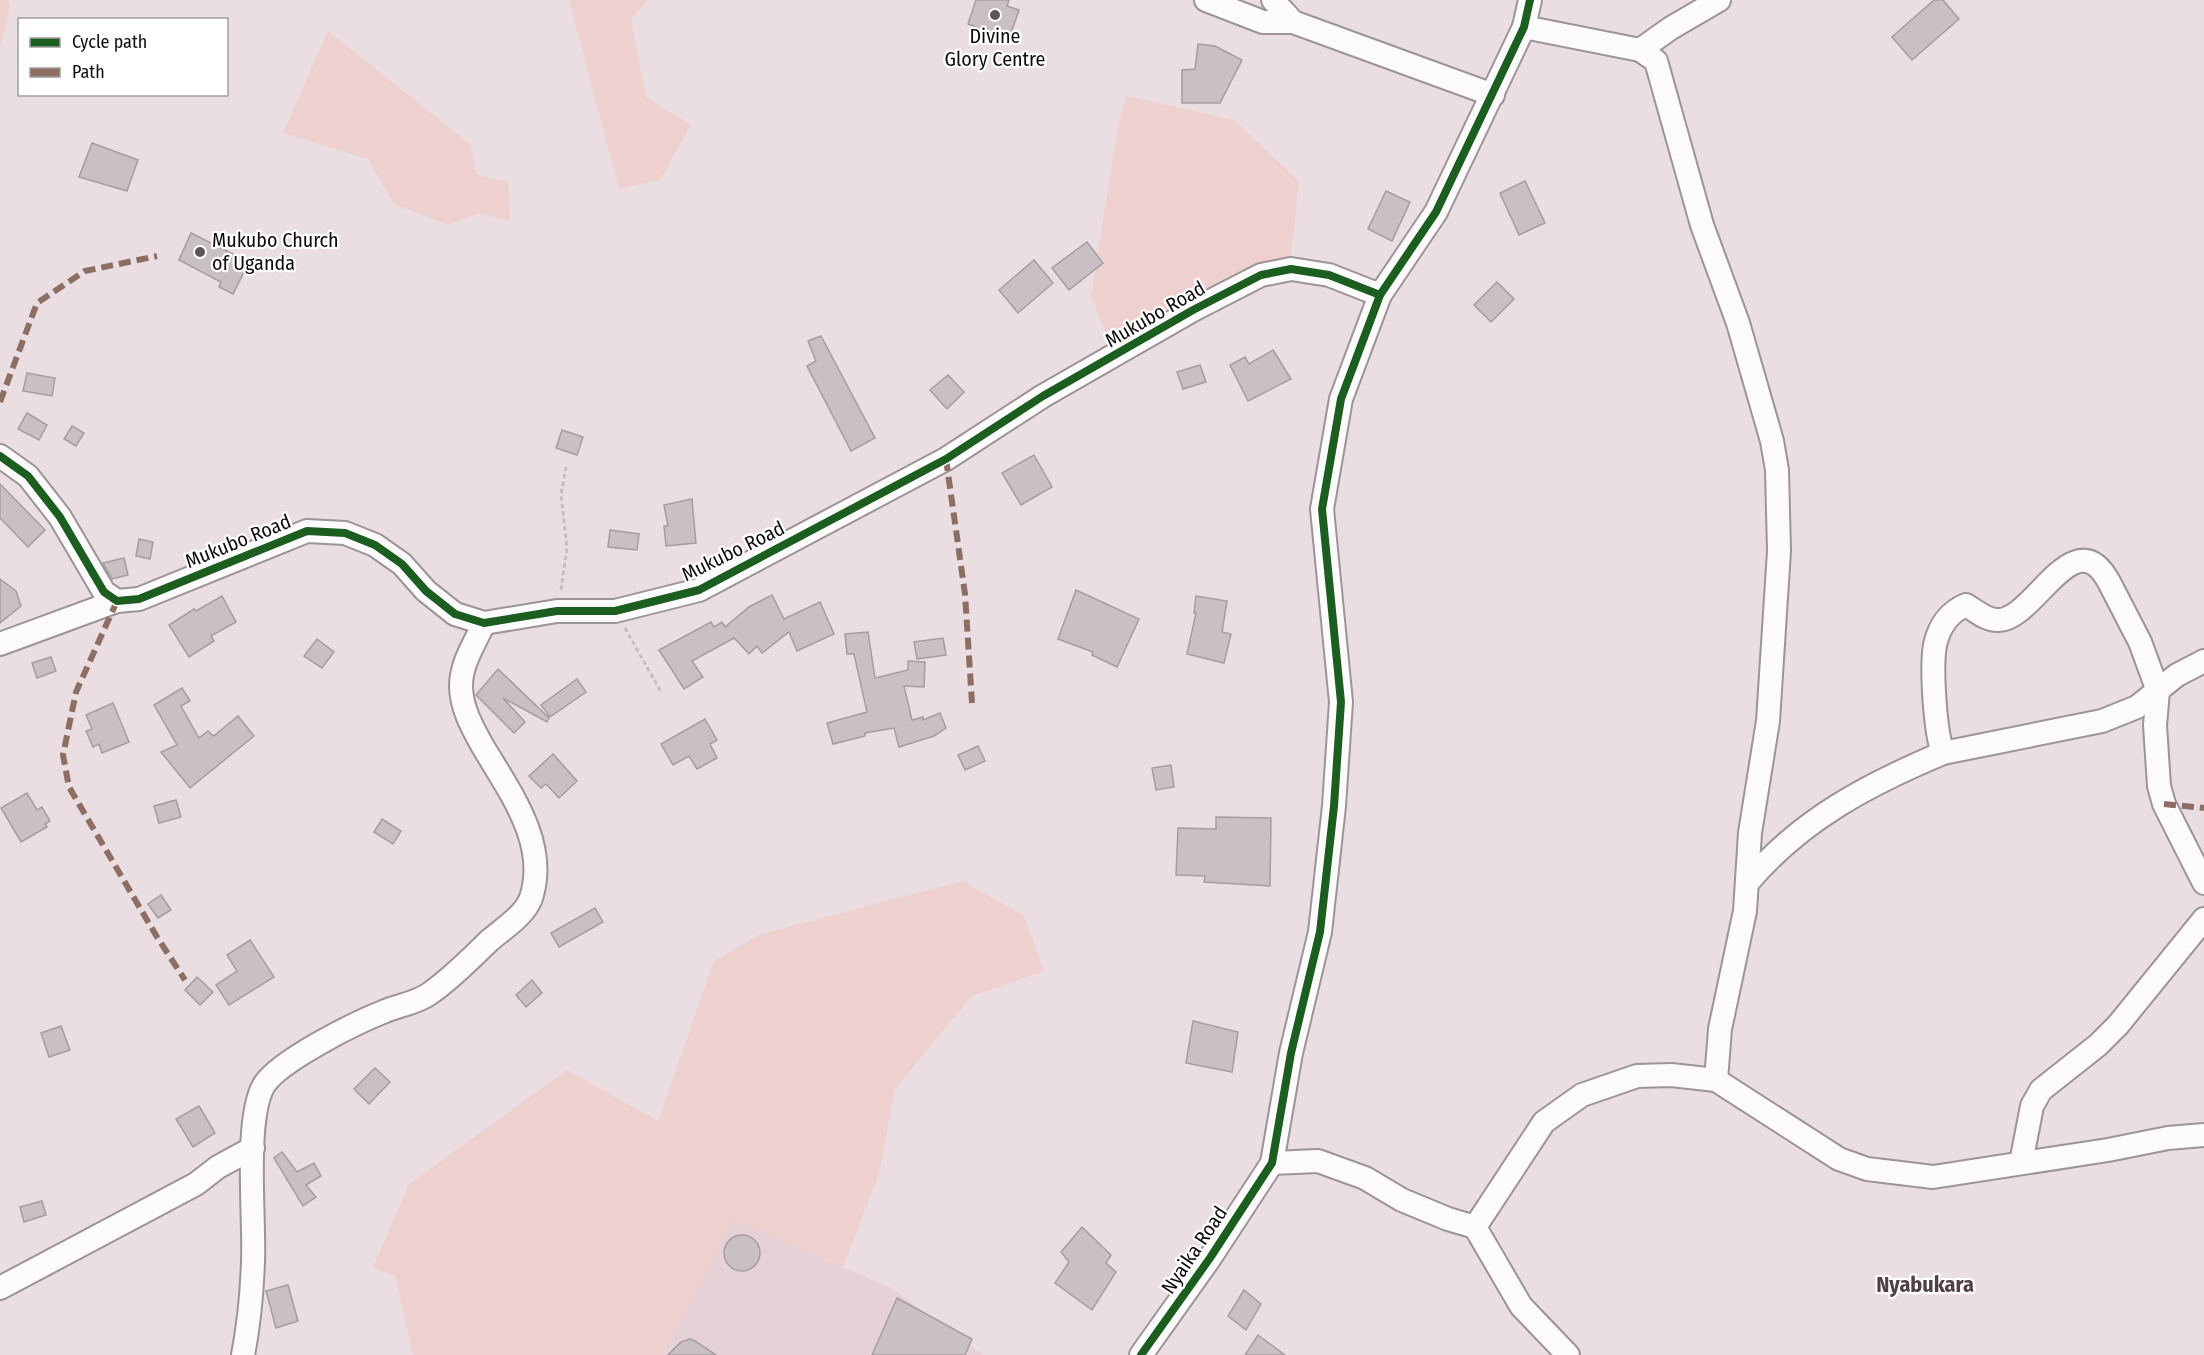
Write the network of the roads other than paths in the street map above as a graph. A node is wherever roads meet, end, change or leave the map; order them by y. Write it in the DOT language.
graph roads {
  1 [pos="1206,0"];
  2 [pos="1274,0"];
  3 [pos="1530,0"];
  4 [pos="1719,0"];
  5 [pos="1293,22"];
  6 [pos="1524,27"];
  7 [pos="1640,50"];
  8 [pos="1493,95"];
  9 [pos="1380,295"];
  10 [pos="0,456"];
  11 [pos="117,601"];
  12 [pos="484,623"];
  13 [pos="0,644"];
  14 [pos="2204,661"];
  15 [pos="2158,691"];
  16 [pos="1943,753"];
  17 [pos="1749,881"];
  18 [pos="2204,883"];
  19 [pos="2204,919"];
  20 [pos="1716,1080"];
  21 [pos="2204,1135"];
  22 [pos="253,1148"];
  23 [pos="1272,1163"];
  24 [pos="2021,1163"];
  25 [pos="1475,1227"];
  26 [pos="0,1288"];
  27 [pos="243,1355"];
  28 [pos="1141,1355"];
  29 [pos="1568,1355"];
  1 -- 5 [label="street"];
  2 -- 5 [label="street"];
  3 -- 6 [label="street"];
  4 -- 7 [label="street"];
  5 -- 8 [label="street"];
  6 -- 7 [label="street"];
  6 -- 8 [label="street"];
  7 -- 17 [label="street"];
  8 -- 9 [label="street"];
  9 -- 12 [label="street, Mukubo Road"];
  9 -- 23 [label="street"];
  10 -- 11 [label="street"];
  11 -- 12 [label="street, Mukubo Road"];
  11 -- 13 [label="street, Mukubo Road"];
  12 -- 22 [label="street"];
  14 -- 15 [label="street"];
  15 -- 16 [label="street"];
  15 -- 16 [label="street"];
  15 -- 18 [label="street"];
  16 -- 17 [label="street"];
  17 -- 20 [label="street"];
  19 -- 24 [label="street"];
  20 -- 24 [label="street"];
  20 -- 25 [label="street"];
  21 -- 24 [label="street"];
  22 -- 26 [label="street"];
  22 -- 27 [label="street"];
  23 -- 25 [label="street"];
  23 -- 28 [label="street, Nyaika Road"];
  25 -- 29 [label="street"];
}
